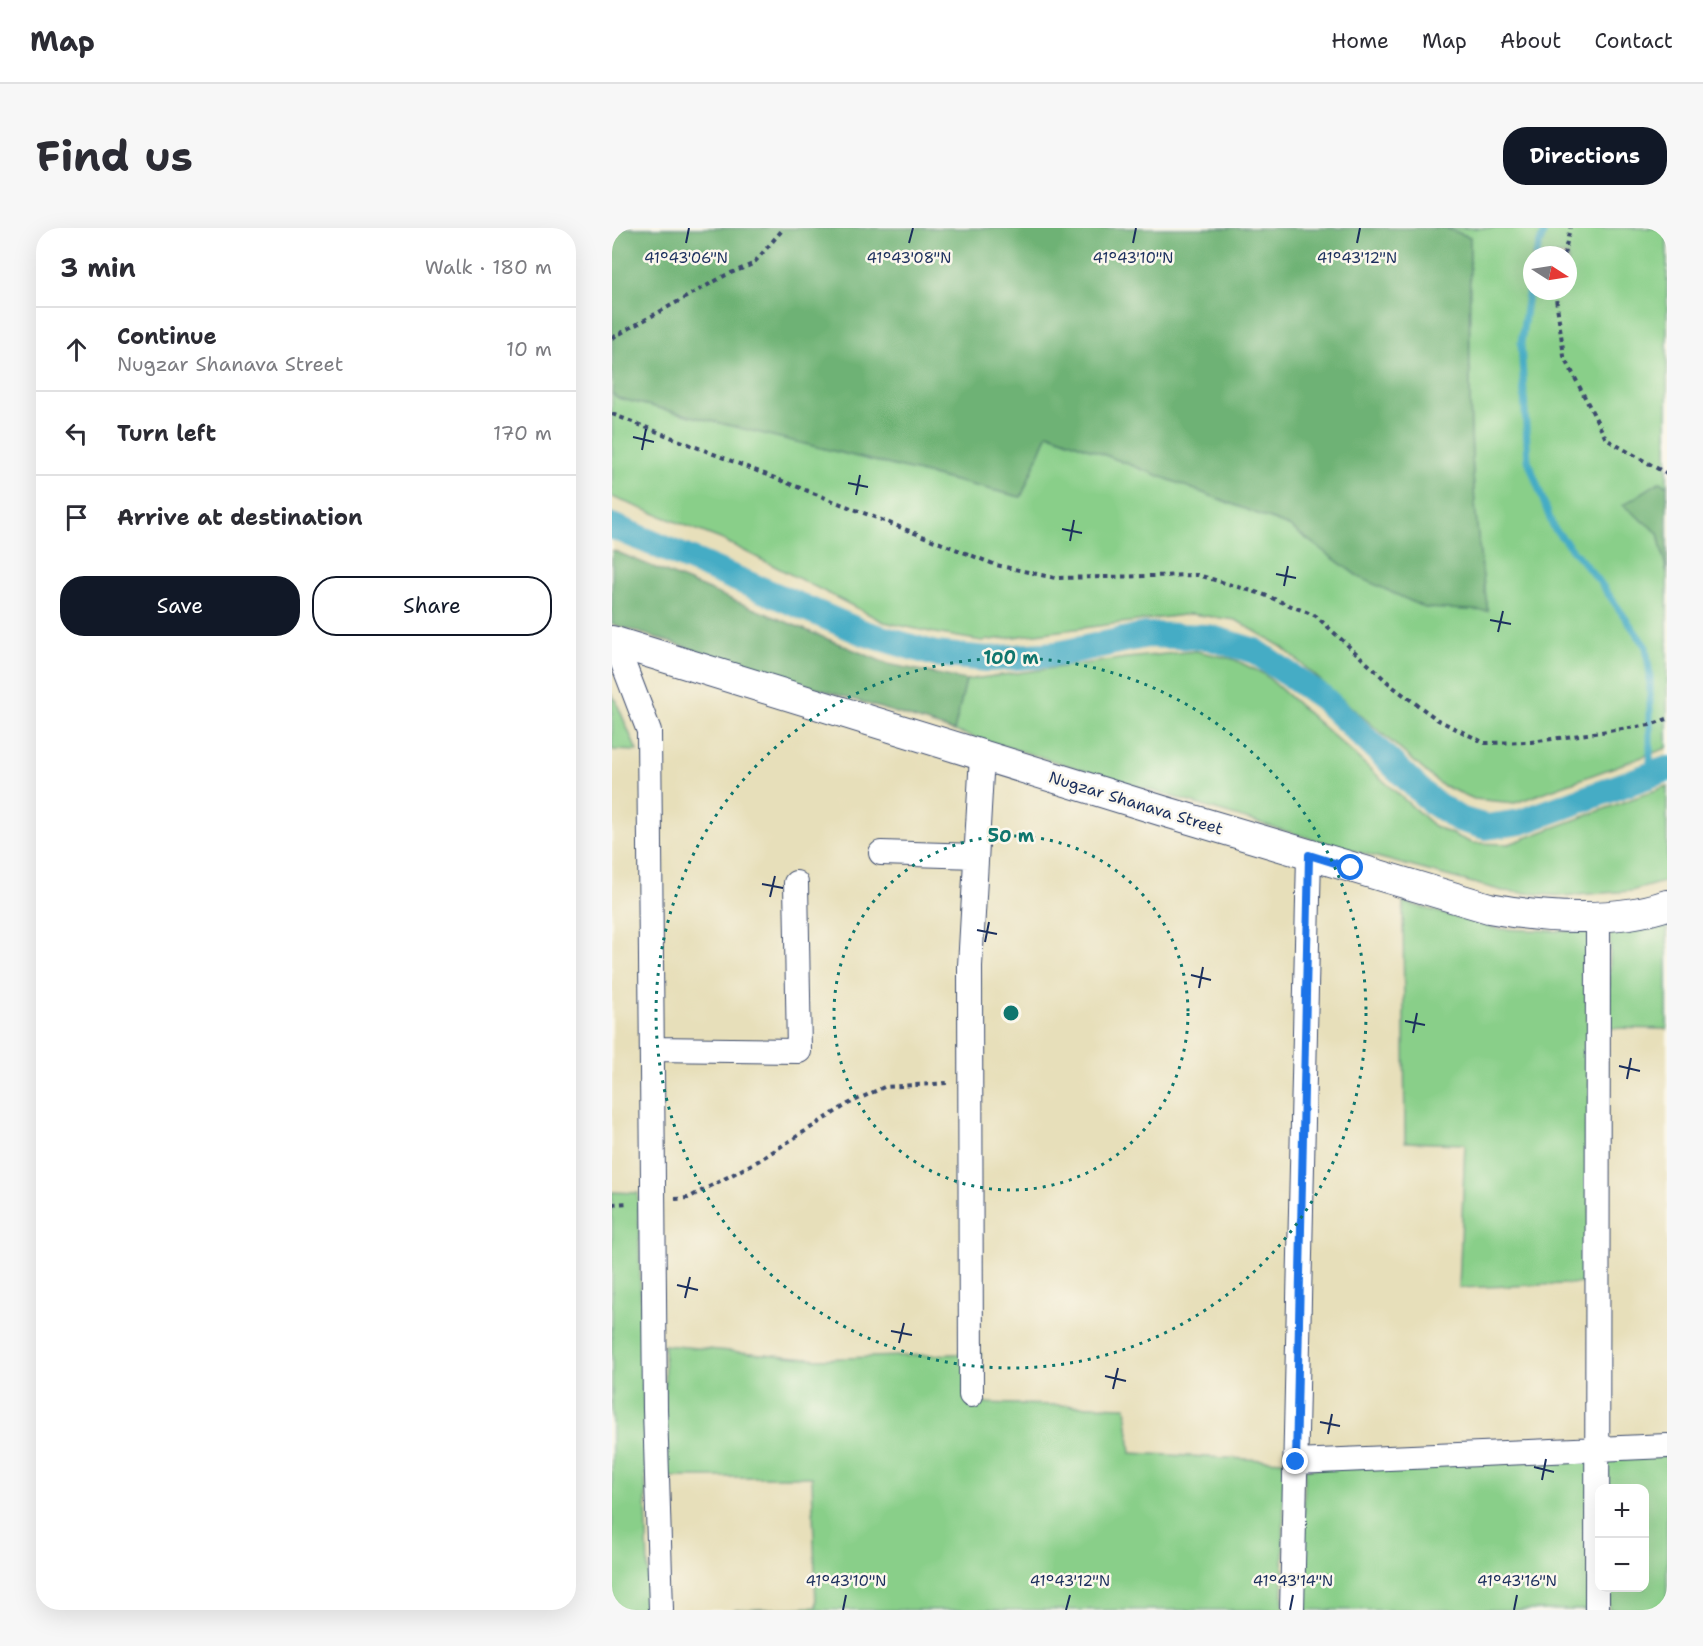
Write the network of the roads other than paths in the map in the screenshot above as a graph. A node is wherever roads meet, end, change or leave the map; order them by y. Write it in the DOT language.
graph roads {
  1 [pos="613,642"];
  2 [pos="982,756"];
  3 [pos="880,853"];
  4 [pos="1309,855"];
  5 [pos="976,856"];
  6 [pos="795,883"];
  7 [pos="1667,905"];
  8 [pos="1598,916"];
  9 [pos="652,1049"];
  10 [pos="971,1395"];
  11 [pos="1667,1446"];
  12 [pos="1597,1449"];
  13 [pos="1296,1462"];
  14 [pos="661,1610"];
  15 [pos="1293,1610"];
  16 [pos="1597,1610"];
  1 -- 2 [label="main road, Nugzar Shanava Street"];
  1 -- 9 [label="street"];
  2 -- 4 [label="main road, Nugzar Shanava Street"];
  2 -- 5 [label="street"];
  3 -- 5 [label="street"];
  4 -- 8 [label="main road, Nugzar Shanava Street"];
  4 -- 13 [label="street"];
  5 -- 10 [label="street"];
  6 -- 9 [label="street"];
  7 -- 8 [label="main road, Nugzar Shanava Street"];
  8 -- 12 [label="street"];
  9 -- 14 [label="street"];
  11 -- 12 [label="street"];
  12 -- 13 [label="street"];
  12 -- 16 [label="street"];
  13 -- 15 [label="street"];
}
